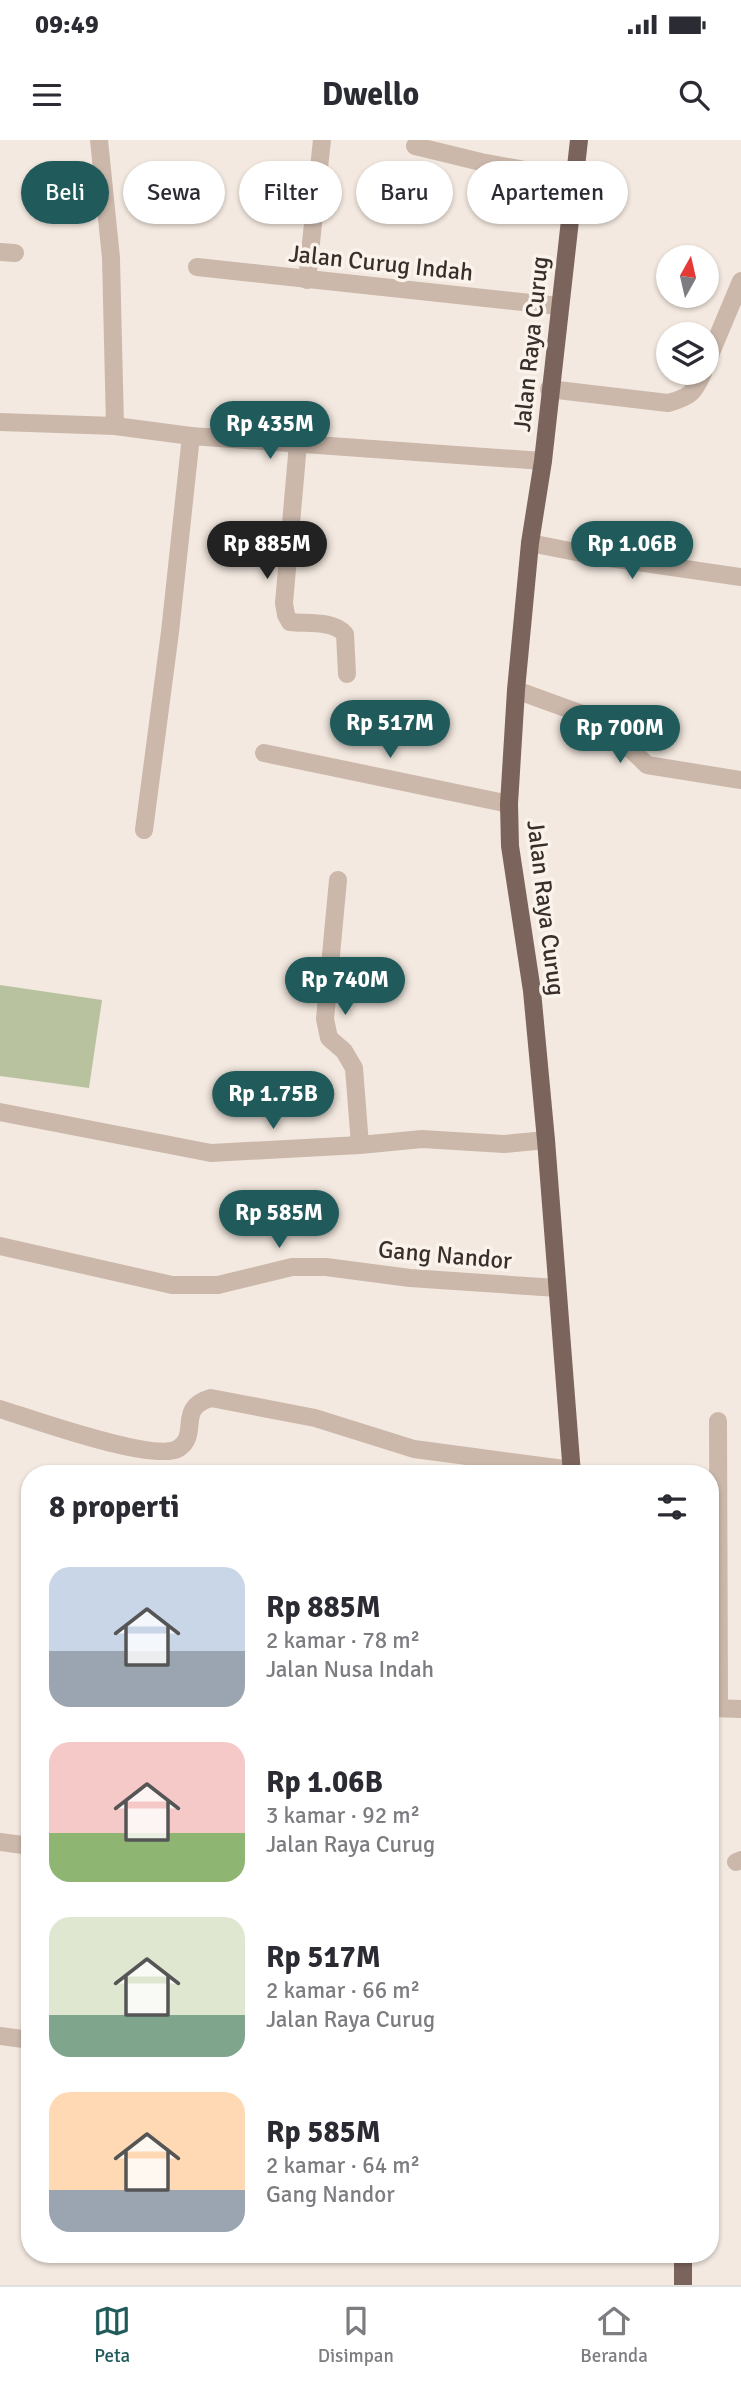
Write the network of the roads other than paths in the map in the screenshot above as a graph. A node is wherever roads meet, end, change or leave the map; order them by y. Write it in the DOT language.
graph roads {
  1 [pos="99,140"];
  2 [pos="323,140"];
  3 [pos="579,140"];
  4 [pos="415,146"];
  5 [pos="477,161"];
  6 [pos="576,161"];
  7 [pos="569,224"];
  8 [pos="197,267"];
  9 [pos="307,280"];
  10 [pos="741,281"];
  11 [pos="559,306"];
  12 [pos="719,333"];
  13 [pos="698,385"];
  14 [pos="550,389"];
  15 [pos="0,422"];
  16 [pos="115,426"];
  17 [pos="191,436"];
  18 [pos="298,444"];
  19 [pos="543,461"];
  20 [pos="530,543"];
  21 [pos="741,577"];
  22 [pos="348,674"];
  23 [pos="516,690"];
  24 [pos="264,753"];
  25 [pos="741,780"];
  26 [pos="509,804"];
  27 [pos="144,830"];
  28 [pos="338,880"];
  29 [pos="0,1112"];
  30 [pos="546,1140"];
  31 [pos="360,1145"];
  32 [pos="0,1246"];
  33 [pos="557,1288"];
  34 [pos="0,1409"];
  35 [pos="718,1421"];
  36 [pos="524,1465"];
  37 [pos="571,1465"];
  38 [pos="718,1465"];
  39 [pos="719,1708"];
  40 [pos="741,1709"];
  41 [pos="0,1842"];
  42 [pos="21,1845"];
  43 [pos="0,2036"];
  44 [pos="21,2039"];
  45 [pos="683,2263"];
  46 [pos="683,2285"];
  1 -- 16 [label="street"];
  2 -- 9 [label="street"];
  3 -- 6 [label="main road, Jalan Raya Curug"];
  4 -- 5 [label="street"];
  7 -- 11 [label="main road, Jalan Raya Curug"];
  8 -- 9 [label="street, Jalan Curug Indah"];
  9 -- 11 [label="street, Jalan Curug Indah"];
  10 -- 12 [label="street"];
  11 -- 14 [label="main road, Jalan Raya Curug"];
  13 -- 14 [label="street"];
  14 -- 19 [label="main road, Jalan Raya Curug"];
  15 -- 16 [label="street"];
  16 -- 17 [label="street"];
  17 -- 18 [label="street"];
  17 -- 27 [label="street"];
  18 -- 19 [label="street"];
  18 -- 22 [label="street"];
  19 -- 20 [label="main road, Jalan Raya Curug"];
  20 -- 21 [label="street"];
  20 -- 23 [label="main road, Jalan Raya Curug"];
  23 -- 25 [label="street"];
  23 -- 26 [label="main road, Jalan Raya Curug"];
  24 -- 26 [label="street"];
  26 -- 30 [label="main road, Jalan Raya Curug"];
  28 -- 31 [label="street"];
  29 -- 31 [label="street"];
  30 -- 31 [label="street"];
  30 -- 33 [label="main road, Jalan Raya Curug"];
  32 -- 33 [label="street, Gang Nandor"];
  33 -- 37 [label="main road, Jalan Raya Curug"];
  34 -- 36 [label="street"];
  35 -- 38 [label="street"];
  39 -- 40 [label="street"];
  41 -- 42 [label="street"];
  43 -- 44 [label="street"];
  45 -- 46 [label="main road"];
}
